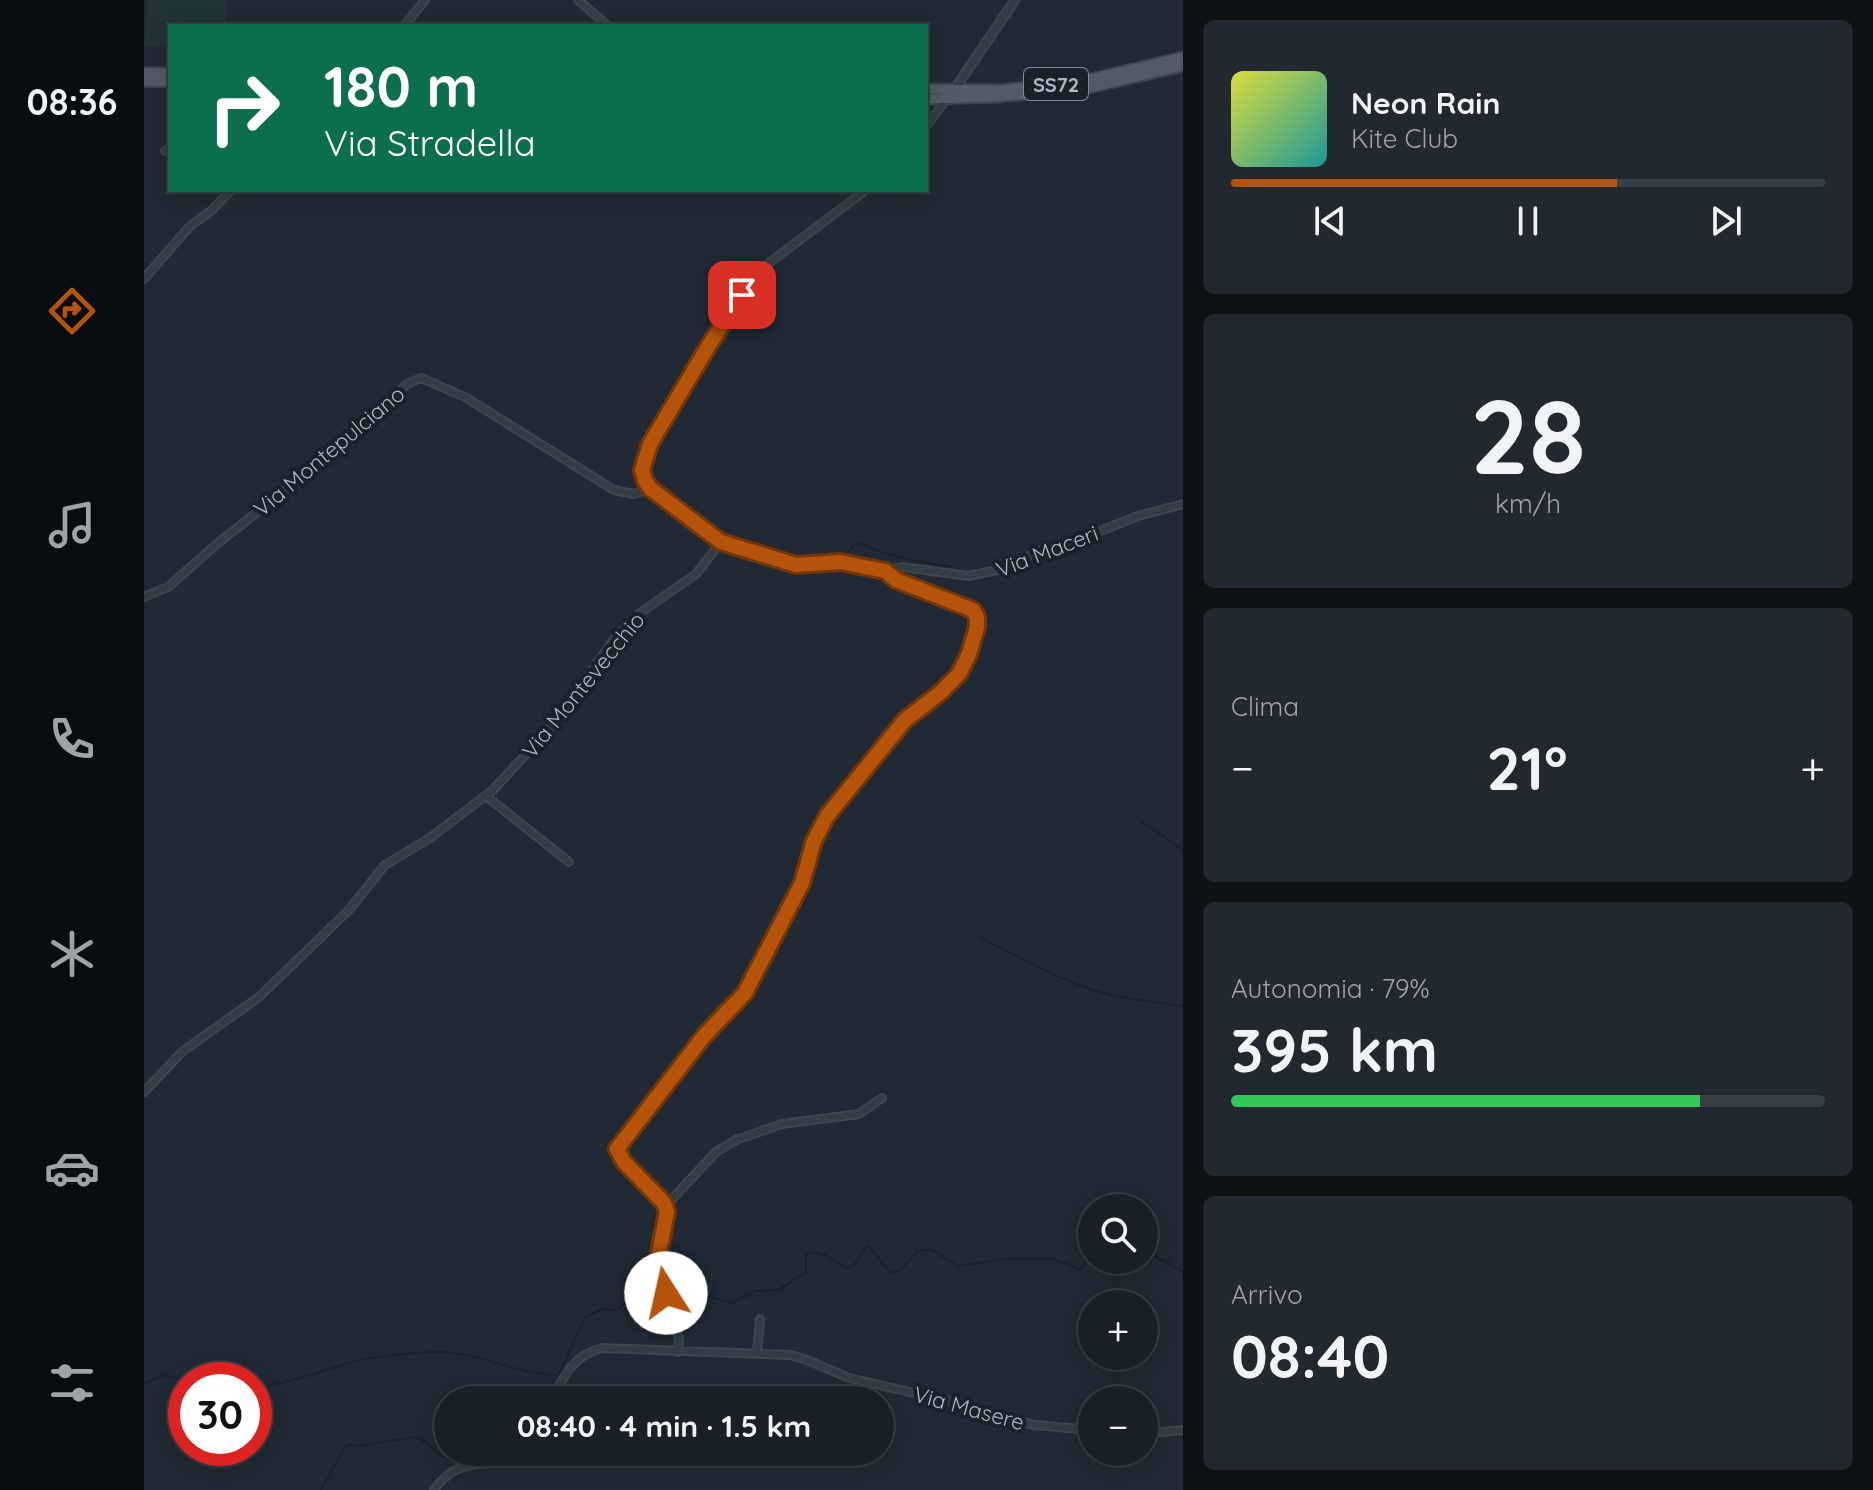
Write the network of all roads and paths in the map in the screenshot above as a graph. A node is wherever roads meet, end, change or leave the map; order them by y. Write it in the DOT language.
graph roads {
  1 [pos="425,0"];
  2 [pos="578,0"];
  3 [pos="1015,0"];
  4 [pos="406,24"];
  5 [pos="606,24"];
  6 [pos="1183,57"];
  7 [pos="1183,66"];
  8 [pos="144,73"];
  9 [pos="168,73"];
  10 [pos="144,81"];
  11 [pos="168,82"];
  12 [pos="928,89"];
  13 [pos="954,90"];
  14 [pos="928,99"];
  15 [pos="946,99"];
  16 [pos="928,124"];
  17 [pos="229,192"];
  18 [pos="863,192"];
  19 [pos="144,279"];
  20 [pos="651,489"];
  21 [pos="1183,504"];
  22 [pos="721,542"];
  23 [pos="885,571"];
  24 [pos="144,597"];
  25 [pos="486,796"];
  26 [pos="569,862"];
  27 [pos="144,1092"];
  28 [pos="882,1098"];
  29 [pos="664,1203"];
  30 [pos="760,1319"];
  31 [pos="678,1352"];
  32 [pos="757,1353"];
  33 [pos="560,1386"];
  34 [pos="1078,1429"];
  35 [pos="1183,1430"];
  36 [pos="1158,1433"];
  37 [pos="461,1466"];
  38 [pos="434,1490"];
  1 -- 4 [label="street"];
  2 -- 5 [label="street"];
  3 -- 13 [label="street"];
  6 -- 13 [label="main road, SS72"];
  7 -- 15 [label="main road, SS72"];
  8 -- 9 [label="main road"];
  10 -- 11 [label="main road"];
  12 -- 13 [label="main road, SS72"];
  13 -- 15 [label="street"];
  14 -- 15 [label="main road, SS72"];
  15 -- 16 [label="street"];
  17 -- 19 [label="street"];
  18 -- 20 [label="street"];
  20 -- 22 [label="street"];
  20 -- 24 [label="street, Via Montepulciano"];
  21 -- 23 [label="street, Via Maceri"];
  22 -- 23 [label="street, Via Maceri"];
  22 -- 25 [label="street, Via Montevecchio"];
  23 -- 29 [label="street"];
  25 -- 26 [label="street"];
  25 -- 27 [label="street, Via Montevecchio"];
  28 -- 29 [label="street"];
  29 -- 31 [label="street"];
  30 -- 32 [label="street"];
  31 -- 32 [label="street, Via Masere"];
  31 -- 33 [label="street, Via Masere"];
  32 -- 34 [label="street, Via Masere"];
  35 -- 36 [label="street"];
  37 -- 38 [label="street"];
}
